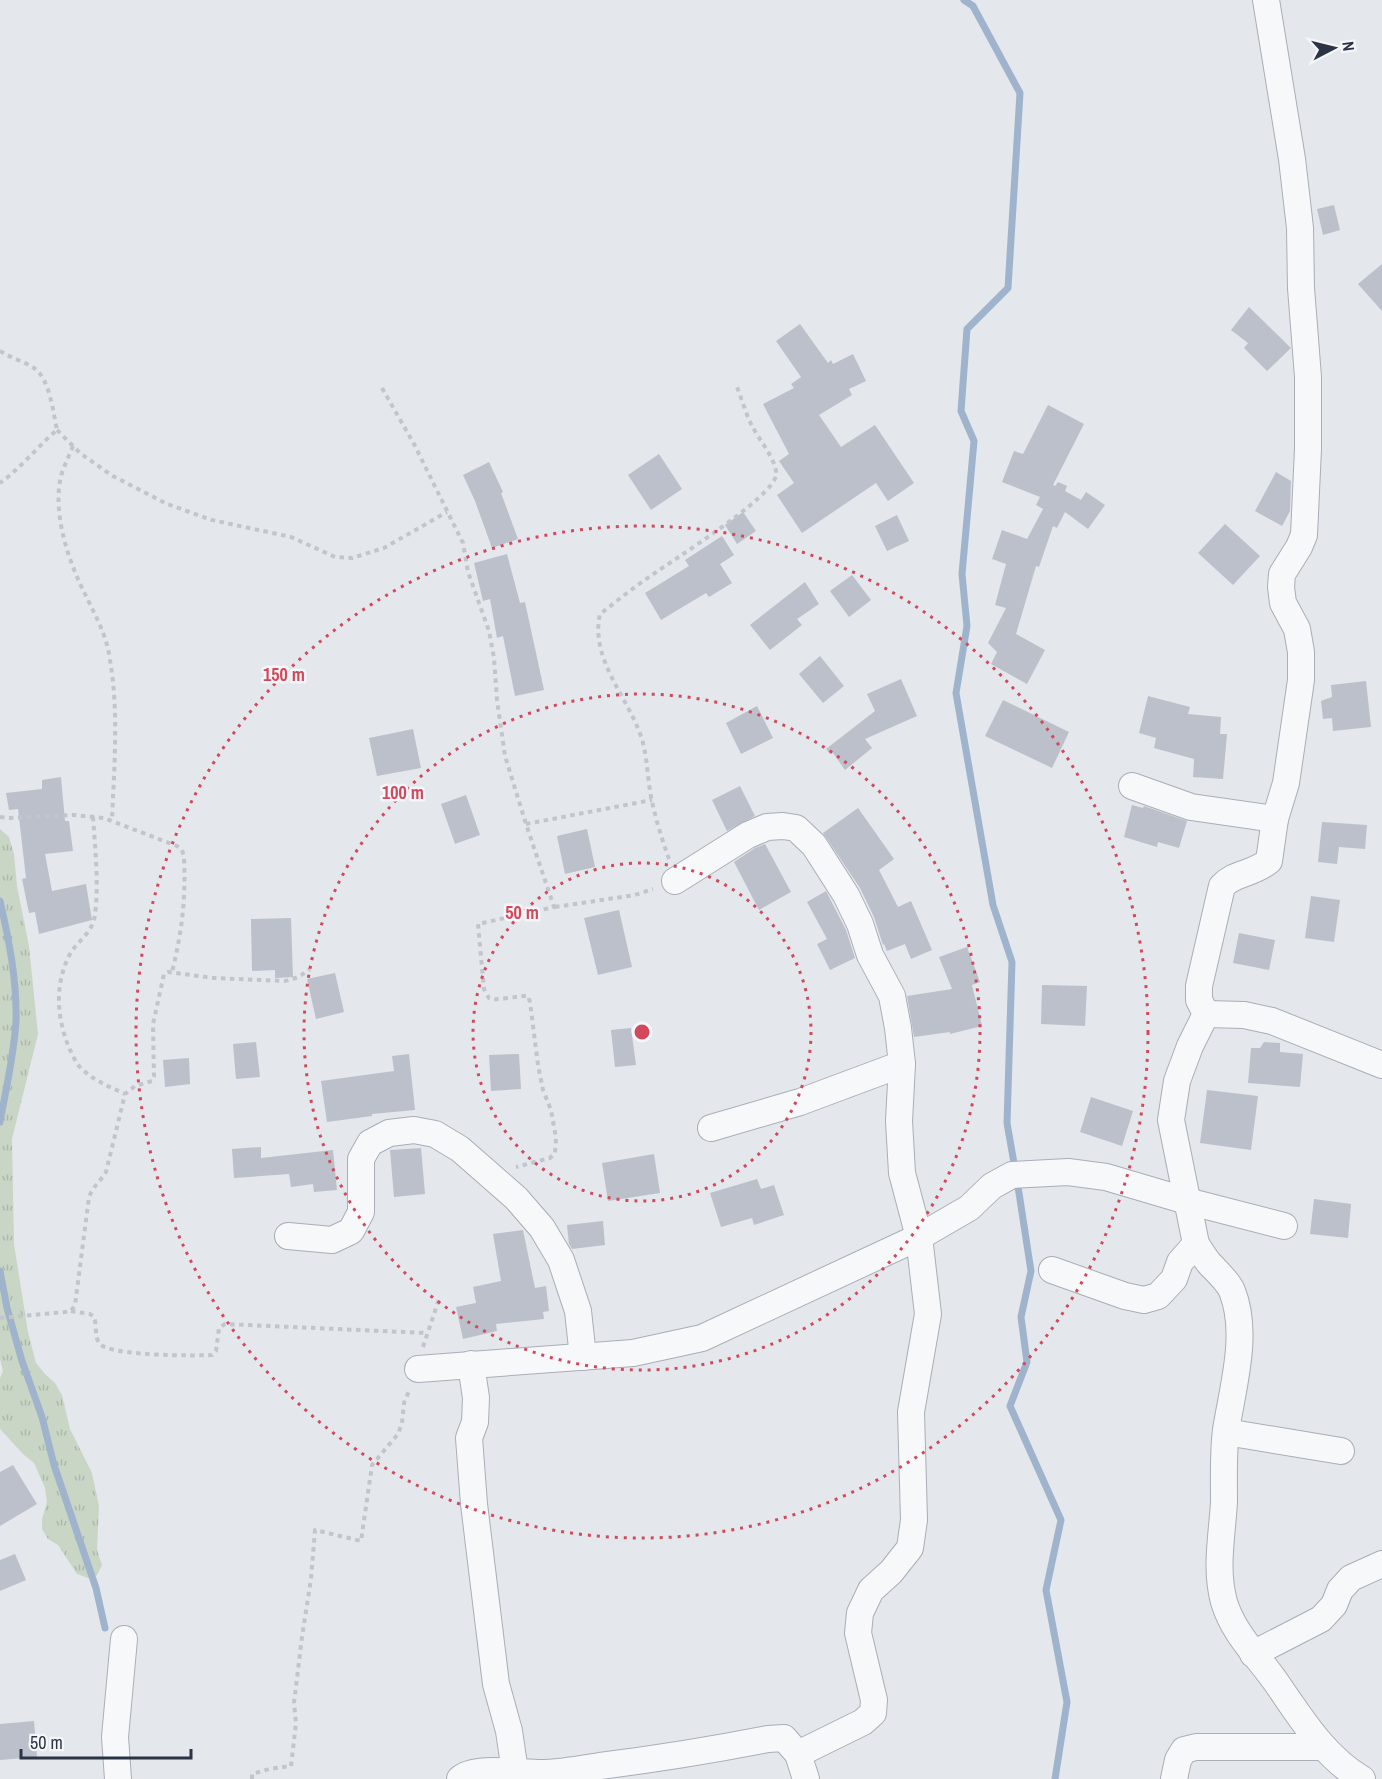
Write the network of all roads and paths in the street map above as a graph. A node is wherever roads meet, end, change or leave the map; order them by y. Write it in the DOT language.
graph roads {
  1 [pos="1266,0"];
  2 [pos="0,351"];
  3 [pos="737,387"];
  4 [pos="382,388"];
  5 [pos="57,430"];
  6 [pos="73,446"];
  7 [pos="0,483"];
  8 [pos="447,512"];
  9 [pos="1132,786"];
  10 [pos="651,800"];
  11 [pos="0,817"];
  12 [pos="93,817"];
  13 [pos="1275,819"];
  14 [pos="112,821"];
  15 [pos="526,824"];
  16 [pos="675,881"];
  17 [pos="554,907"];
  18 [pos="310,969"];
  19 [pos="172,972"];
  20 [pos="1206,1014"];
  21 [pos="902,1064"];
  22 [pos="1382,1065"];
  23 [pos="126,1094"];
  24 [pos="711,1128"];
  25 [pos="489,1174"];
  26 [pos="1187,1201"];
  27 [pos="1284,1226"];
  28 [pos="288,1236"];
  29 [pos="919,1237"];
  30 [pos="1196,1244"];
  31 [pos="1052,1270"];
  32 [pos="439,1299"];
  33 [pos="71,1311"];
  34 [pos="1,1319"];
  35 [pos="427,1333"];
  36 [pos="583,1357"];
  37 [pos="471,1364"];
  38 [pos="418,1369"];
  39 [pos="1226,1432"];
  40 [pos="1341,1451"];
  41 [pos="1382,1564"];
  42 [pos="124,1639"];
  43 [pos="1253,1654"];
  44 [pos="1322,1747"];
  45 [pos="798,1754"];
  46 [pos="515,1772"];
  47 [pos="118,1779"];
  48 [pos="252,1779"];
  49 [pos="460,1779"];
  50 [pos="806,1779"];
  51 [pos="1174,1779"];
  52 [pos="1362,1779"];
  1 -- 13 [label="street"];
  2 -- 5 [label="path"];
  3 -- 10 [label="path"];
  4 -- 8 [label="path"];
  5 -- 6 [label="path"];
  5 -- 7 [label="path"];
  6 -- 8 [label="path"];
  6 -- 14 [label="path"];
  8 -- 15 [label="path"];
  9 -- 13 [label="street"];
  10 -- 15 [label="path"];
  10 -- 16 [label="path"];
  11 -- 12 [label="path"];
  12 -- 14 [label="path"];
  12 -- 23 [label="path"];
  13 -- 20 [label="street"];
  14 -- 19 [label="path"];
  15 -- 17 [label="path"];
  16 -- 17 [label="path"];
  16 -- 21 [label="street"];
  17 -- 25 [label="path"];
  18 -- 19 [label="path"];
  19 -- 23 [label="path"];
  20 -- 22 [label="street"];
  20 -- 26 [label="street"];
  21 -- 24 [label="street"];
  21 -- 29 [label="street"];
  23 -- 33 [label="path"];
  25 -- 28 [label="street"];
  25 -- 36 [label="street"];
  26 -- 27 [label="street"];
  26 -- 29 [label="street"];
  26 -- 30 [label="street"];
  29 -- 36 [label="street"];
  29 -- 45 [label="street"];
  30 -- 31 [label="street"];
  30 -- 39 [label="street"];
  32 -- 35 [label="path"];
  33 -- 34 [label="path"];
  33 -- 35 [label="path"];
  35 -- 38 [label="path"];
  36 -- 37 [label="street"];
  37 -- 38 [label="street"];
  37 -- 46 [label="street"];
  38 -- 48 [label="path"];
  39 -- 40 [label="street"];
  39 -- 43 [label="street"];
  41 -- 43 [label="street"];
  42 -- 47 [label="street"];
  43 -- 44 [label="street"];
  44 -- 51 [label="street"];
  44 -- 52 [label="street"];
  45 -- 46 [label="street"];
  45 -- 50 [label="street"];
  46 -- 49 [label="street"];
}
